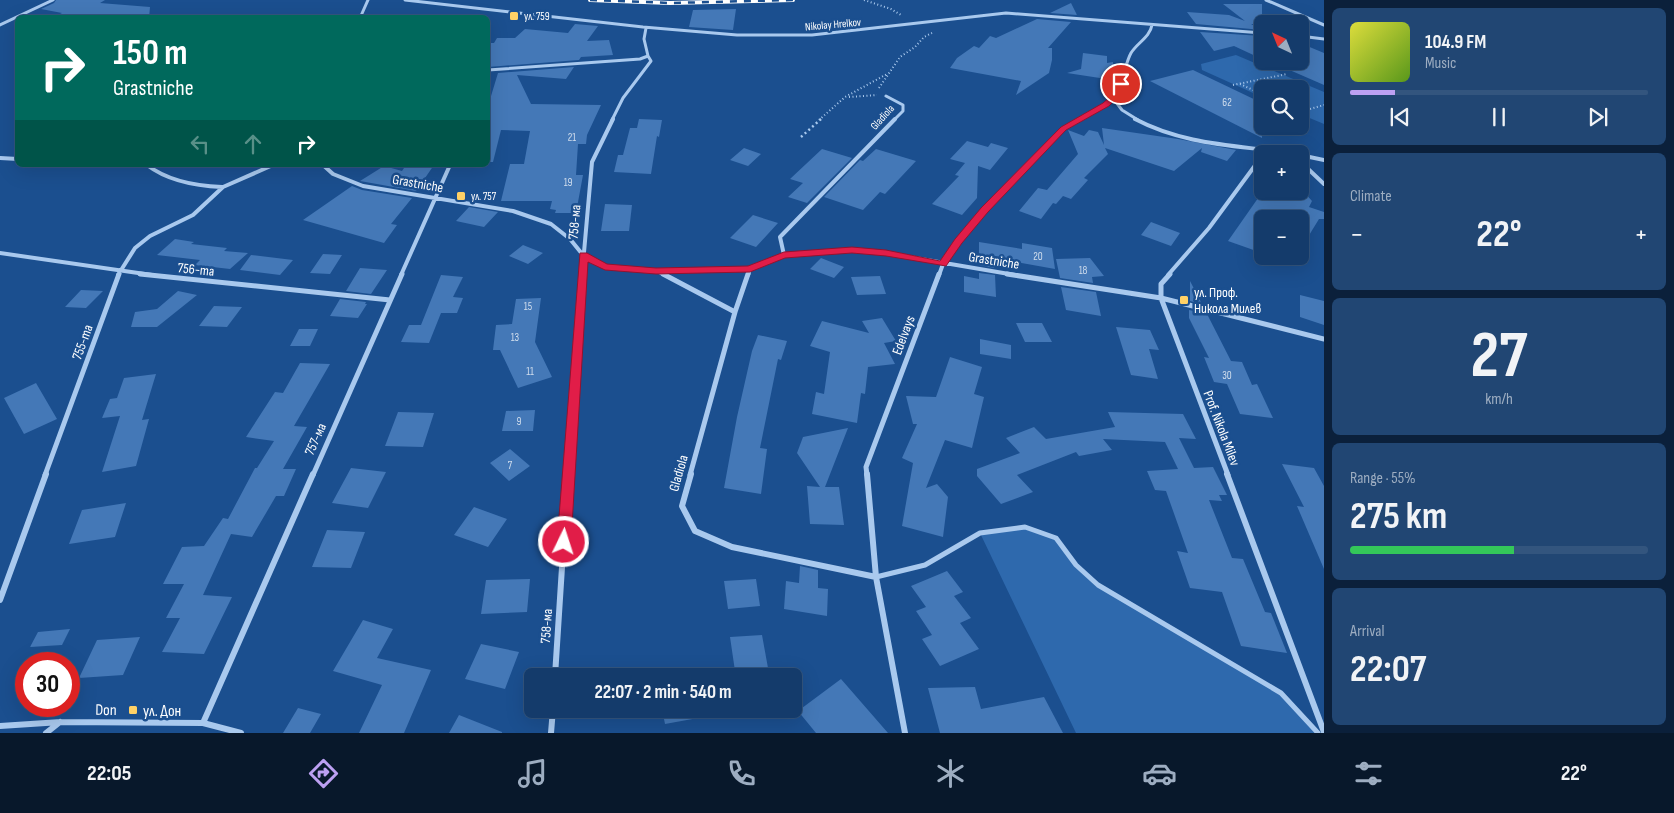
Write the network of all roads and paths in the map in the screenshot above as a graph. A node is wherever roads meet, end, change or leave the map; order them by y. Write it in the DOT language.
graph roads {
  1 [pos="53,0"];
  2 [pos="368,0"];
  3 [pos="405,0"];
  4 [pos="864,0"];
  5 [pos="1266,0"];
  6 [pos="21,15"];
  7 [pos="361,15"];
  8 [pos="15,18"];
  9 [pos="0,25"];
  10 [pos="1152,25"];
  11 [pos="1324,25"];
  12 [pos="895,27"];
  13 [pos="646,28"];
  14 [pos="938,30"];
  15 [pos="1254,32"];
  16 [pos="1309,37"];
  17 [pos="1324,39"];
  18 [pos="648,56"];
  19 [pos="490,70"];
  20 [pos="887,74"];
  21 [pos="1287,74"];
  22 [pos="1240,84"];
  23 [pos="1233,85"];
  24 [pos="1254,90"];
  25 [pos="886,96"];
  26 [pos="845,97"];
  27 [pos="1113,98"];
  28 [pos="1324,106"];
  29 [pos="1309,109"];
  30 [pos="801,136"];
  31 [pos="1254,151"];
  32 [pos="1309,157"];
  33 [pos="0,158"];
  34 [pos="15,159"];
  35 [pos="1324,160"];
  36 [pos="149,167"];
  37 [pos="268,167"];
  38 [pos="325,167"];
  39 [pos="449,167"];
  40 [pos="1254,167"];
  41 [pos="1309,170"];
  42 [pos="1324,184"];
  43 [pos="223,187"];
  44 [pos="436,198"];
  45 [pos="0,253"];
  46 [pos="583,255"];
  47 [pos="784,255"];
  48 [pos="943,264"];
  49 [pos="750,269"];
  50 [pos="120,270"];
  51 [pos="656,271"];
  52 [pos="1161,298"];
  53 [pos="390,300"];
  54 [pos="736,312"];
  55 [pos="1324,338"];
  56 [pos="876,577"];
  57 [pos="0,600"];
  58 [pos="556,668"];
  59 [pos="553,718"];
  60 [pos="61,722"];
  61 [pos="203,723"];
  62 [pos="0,726"];
  63 [pos="1324,732"];
  64 [pos="46,733"];
  65 [pos="241,733"];
  66 [pos="552,733"];
  67 [pos="905,733"];
  68 [pos="1318,733"];
  1 -- 6 [label="street"];
  2 -- 7 [label="street"];
  3 -- 13 [label="street, Nikolay Hrelkov"];
  4 -- 12 [label="path"];
  5 -- 11 [label="street"];
  8 -- 9 [label="street"];
  10 -- 12 [label="street, Nikolay Hrelkov"];
  10 -- 15 [label="street, Nikolay Hrelkov"];
  10 -- 27 [label="street, Edelvays"];
  12 -- 13 [label="street, Nikolay Hrelkov"];
  13 -- 18 [label="street"];
  14 -- 20 [label="path"];
  16 -- 17 [label="street"];
  18 -- 19 [label="street"];
  18 -- 46 [label="street, 758-ма"];
  20 -- 25 [label="path, Gladiola"];
  20 -- 26 [label="path"];
  21 -- 22 [label="path"];
  22 -- 23 [label="path"];
  22 -- 24 [label="path"];
  25 -- 26 [label="path"];
  25 -- 47 [label="street, Gladiola"];
  26 -- 30 [label="path"];
  27 -- 31 [label="street"];
  27 -- 48 [label="street, Edelvays"];
  28 -- 29 [label="path"];
  32 -- 35 [label="street"];
  33 -- 34 [label="street"];
  36 -- 43 [label="street"];
  37 -- 43 [label="street, 755-та"];
  38 -- 44 [label="street, Grastniche"];
  39 -- 44 [label="street, 757-ма"];
  40 -- 52 [label="street"];
  41 -- 42 [label="street"];
  43 -- 50 [label="street, 755-та"];
  44 -- 46 [label="street, Grastniche"];
  44 -- 53 [label="street, 757-ма"];
  45 -- 50 [label="street, 756-та"];
  46 -- 51 [label="street, Grastniche"];
  46 -- 58 [label="street, 758-ма"];
  47 -- 48 [label="street, Grastniche"];
  47 -- 49 [label="street, Grastniche"];
  48 -- 52 [label="street, Grastniche"];
  48 -- 56 [label="street, Edelvays"];
  49 -- 51 [label="street, Grastniche"];
  49 -- 54 [label="street, Gladiola"];
  50 -- 53 [label="street, 756-та"];
  50 -- 57 [label="street, 755-та"];
  51 -- 54 [label="street"];
  52 -- 55 [label="street, Grastniche"];
  52 -- 63 [label="street, Prof. Nikola Milev"];
  53 -- 61 [label="street, 757-ма"];
  54 -- 56 [label="street, Gladiola"];
  56 -- 67 [label="street, Edelvays"];
  56 -- 68 [label="lane"];
  59 -- 66 [label="street"];
  60 -- 61 [label="street, Don"];
  60 -- 62 [label="street, Don"];
  60 -- 64 [label="street"];
  61 -- 65 [label="street, Don"];
}
